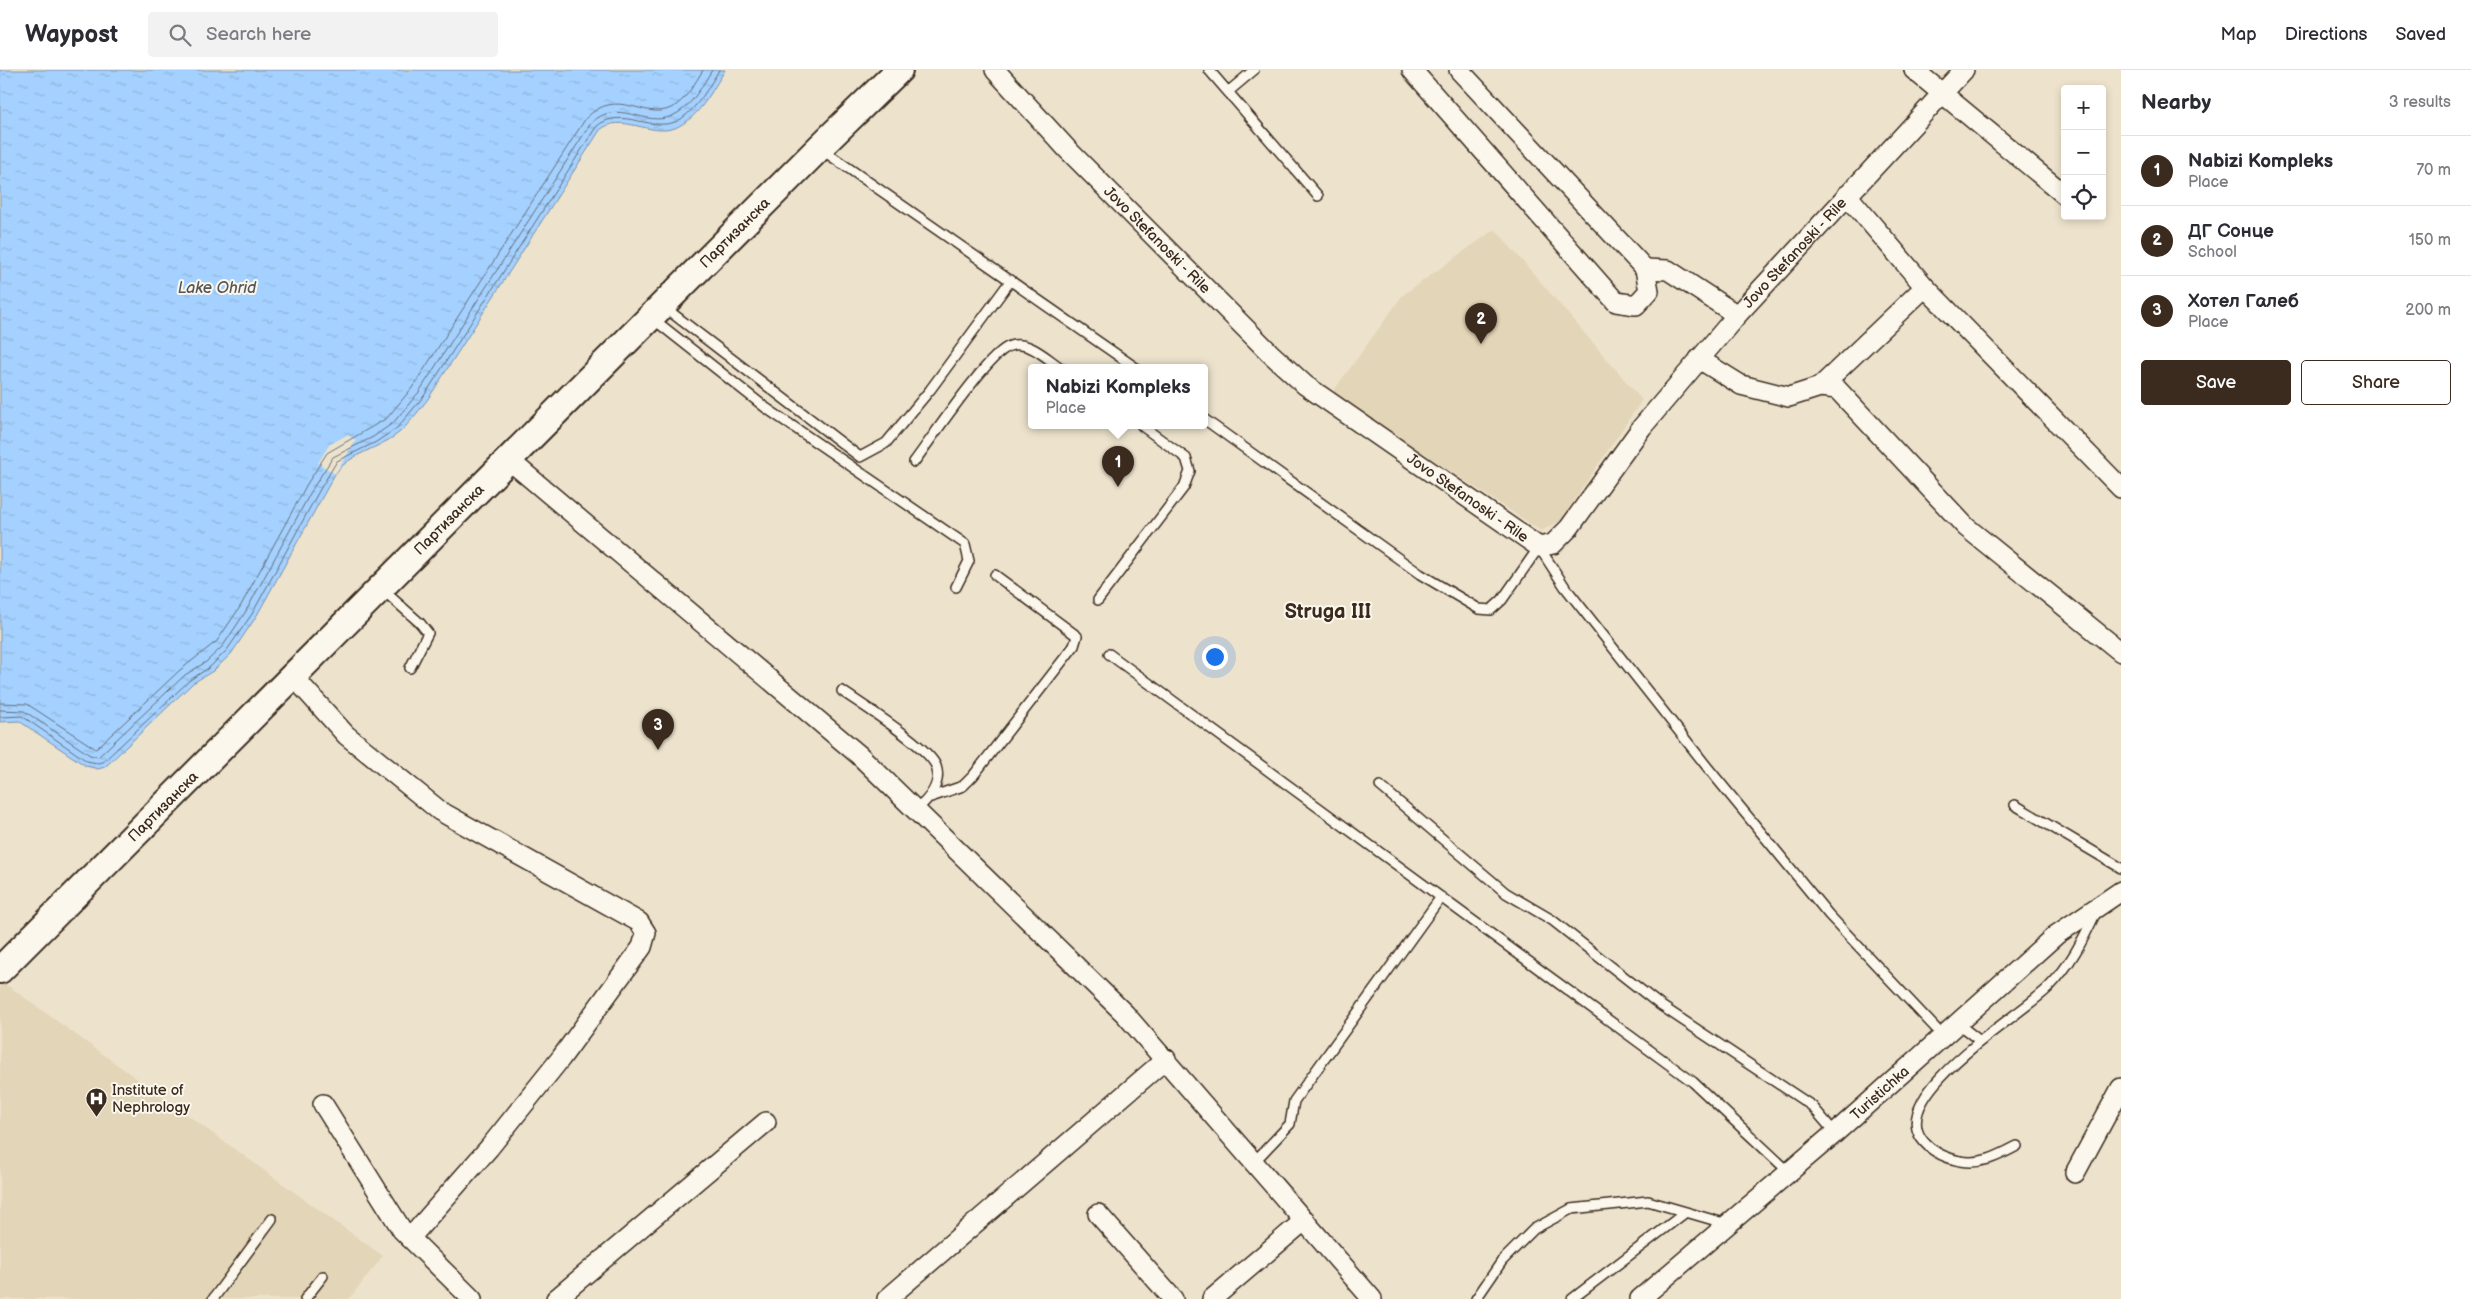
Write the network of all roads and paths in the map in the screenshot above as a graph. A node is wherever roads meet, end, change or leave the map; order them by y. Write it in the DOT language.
graph roads {
  1 [pos="899,70"];
  2 [pos="995,70"];
  3 [pos="1209,70"];
  4 [pos="1254,70"];
  5 [pos="1412,70"];
  6 [pos="1459,70"];
  7 [pos="1914,70"];
  8 [pos="1964,70"];
  9 [pos="1229,91"];
  10 [pos="1943,93"];
  11 [pos="819,148"];
  12 [pos="2061,193"];
  13 [pos="1847,195"];
  14 [pos="1318,196"];
  15 [pos="1645,270"];
  16 [pos="1010,280"];
  17 [pos="1925,288"];
  18 [pos="657,312"];
  19 [pos="1737,315"];
  20 [pos="1699,359"];
  21 [pos="1055,364"];
  22 [pos="1128,364"];
  23 [pos="1820,387"];
  24 [pos="1208,422"];
  25 [pos="1146,429"];
  26 [pos="509,460"];
  27 [pos="914,462"];
  28 [pos="2121,488"];
  29 [pos="1539,547"];
  30 [pos="996,575"];
  31 [pos="956,587"];
  32 [pos="381,588"];
  33 [pos="1098,600"];
  34 [pos="2121,652"];
  35 [pos="1109,654"];
  36 [pos="410,668"];
  37 [pos="293,676"];
  38 [pos="842,691"];
  39 [pos="1380,786"];
  40 [pos="931,797"];
  41 [pos="2015,806"];
  42 [pos="917,809"];
  43 [pos="2121,868"];
  44 [pos="2121,891"];
  45 [pos="1441,897"];
  46 [pos="2098,907"];
  47 [pos="0,970"];
  48 [pos="1957,1023"];
  49 [pos="1943,1036"];
  50 [pos="1980,1041"];
  51 [pos="1166,1059"];
  52 [pos="2121,1088"];
  53 [pos="323,1104"];
  54 [pos="766,1122"];
  55 [pos="1835,1133"];
  56 [pos="2017,1146"];
  57 [pos="1254,1162"];
  58 [pos="1789,1172"];
  59 [pos="2075,1174"];
  60 [pos="1686,1212"];
  61 [pos="1098,1214"];
  62 [pos="272,1219"];
  63 [pos="1305,1220"];
  64 [pos="1728,1224"];
  65 [pos="410,1238"];
  66 [pos="323,1276"];
  67 [pos="213,1299"];
  68 [pos="305,1299"];
  69 [pos="472,1299"];
  70 [pos="556,1299"];
  71 [pos="887,1299"];
  72 [pos="1173,1299"];
  73 [pos="1212,1299"];
  74 [pos="1372,1299"];
  75 [pos="1476,1299"];
  76 [pos="1572,1299"];
  77 [pos="1640,1299"];
  1 -- 11 [label="main road, Партизанска"];
  2 -- 29 [label="street, Jovo Stefanoski - Rile"];
  3 -- 9 [label="lane"];
  4 -- 9 [label="lane"];
  5 -- 15 [label="street"];
  6 -- 15 [label="street"];
  7 -- 10 [label="street"];
  8 -- 10 [label="street, Jovo Stefanoski - Rile"];
  9 -- 14 [label="lane"];
  10 -- 12 [label="street"];
  10 -- 13 [label="street, Jovo Stefanoski - Rile"];
  11 -- 16 [label="lane"];
  11 -- 18 [label="main road, Партизанска"];
  13 -- 17 [label="street"];
  13 -- 19 [label="street, Jovo Stefanoski - Rile"];
  15 -- 19 [label="street"];
  16 -- 18 [label="lane"];
  16 -- 22 [label="lane"];
  17 -- 23 [label="street"];
  17 -- 28 [label="street"];
  18 -- 26 [label="main road, Партизанска"];
  18 -- 31 [label="lane"];
  19 -- 20 [label="street, Jovo Stefanoski - Rile"];
  20 -- 23 [label="street"];
  20 -- 29 [label="street, Jovo Stefanoski - Rile"];
  21 -- 27 [label="lane"];
  23 -- 34 [label="street"];
  24 -- 29 [label="lane"];
  25 -- 33 [label="lane"];
  26 -- 32 [label="main road, Партизанска"];
  26 -- 42 [label="street"];
  29 -- 49 [label="lane"];
  30 -- 40 [label="lane"];
  32 -- 36 [label="lane"];
  32 -- 37 [label="main road, Партизанска"];
  35 -- 45 [label="lane"];
  37 -- 47 [label="main road, Партизанска"];
  37 -- 65 [label="street"];
  38 -- 40 [label="lane"];
  39 -- 55 [label="lane"];
  40 -- 42 [label="lane"];
  41 -- 43 [label="lane"];
  42 -- 51 [label="street"];
  44 -- 46 [label="street, Turistichka"];
  45 -- 57 [label="lane"];
  45 -- 58 [label="lane"];
  46 -- 48 [label="street, Turistichka"];
  46 -- 50 [label="lane"];
  48 -- 49 [label="street, Turistichka"];
  48 -- 50 [label="lane"];
  49 -- 55 [label="street, Turistichka"];
  50 -- 56 [label="lane"];
  51 -- 57 [label="street"];
  51 -- 71 [label="street"];
  52 -- 59 [label="street"];
  53 -- 65 [label="street"];
  54 -- 70 [label="street"];
  55 -- 58 [label="street, Turistichka"];
  57 -- 63 [label="street"];
  58 -- 64 [label="street, Turistichka"];
  60 -- 64 [label="lane"];
  60 -- 75 [label="lane"];
  60 -- 76 [label="lane"];
  61 -- 72 [label="street"];
  62 -- 67 [label="lane"];
  63 -- 73 [label="street"];
  63 -- 74 [label="street"];
  64 -- 77 [label="street, Turistichka"];
  65 -- 69 [label="street"];
  66 -- 68 [label="lane"];
}
